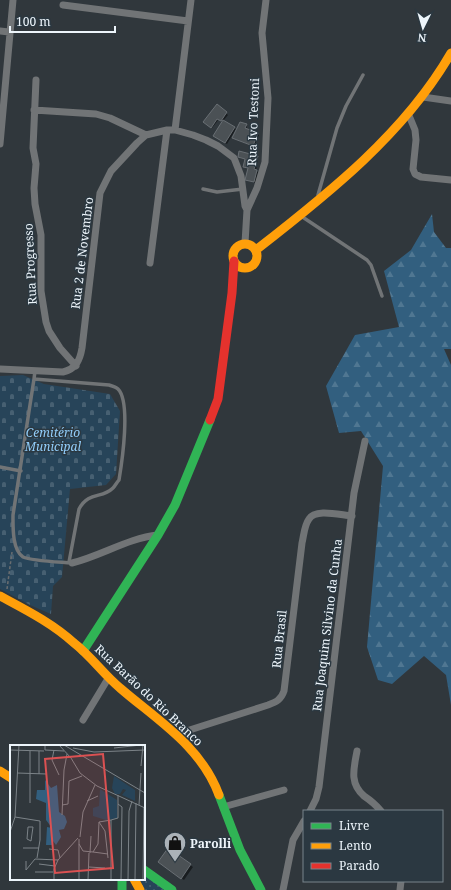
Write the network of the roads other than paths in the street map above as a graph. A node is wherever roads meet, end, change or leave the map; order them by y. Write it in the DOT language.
graph roads {
  1 [pos="12,0"];
  2 [pos="191,0"];
  3 [pos="266,0"];
  4 [pos="63,4"];
  5 [pos="188,22"];
  6 [pos="0,31"];
  7 [pos="9,32"];
  8 [pos="451,54"];
  9 [pos="3,71"];
  10 [pos="363,75"];
  11 [pos="36,80"];
  12 [pos="423,97"];
  13 [pos="451,101"];
  14 [pos="34,110"];
  15 [pos="1,111"];
  16 [pos="408,113"];
  17 [pos="171,130"];
  18 [pos="146,135"];
  19 [pos="0,144"];
  20 [pos="451,180"];
  21 [pos="203,189"];
  22 [pos="243,190"];
  23 [pos="316,202"];
  24 [pos="247,210"];
  25 [pos="300,216"];
  26 [pos="245,243"];
  27 [pos="256,250"];
  28 [pos="234,261"];
  29 [pos="150,263"];
  30 [pos="246,268"];
  31 [pos="232,293"];
  32 [pos="382,296"];
  33 [pos="76,366"];
  34 [pos="0,369"];
  35 [pos="35,375"];
  36 [pos="365,441"];
  37 [pos="0,467"];
  38 [pos="21,471"];
  39 [pos="352,516"];
  40 [pos="158,535"];
  41 [pos="71,563"];
  42 [pos="3,598"];
  43 [pos="84,651"];
  44 [pos="109,677"];
  45 [pos="83,720"];
  46 [pos="177,734"];
  47 [pos="357,751"];
  48 [pos="0,771"];
  49 [pos="10,777"];
  50 [pos="284,790"];
  51 [pos="223,807"];
  52 [pos="310,810"];
  53 [pos="380,810"];
  54 [pos="303,822"];
  55 [pos="145,872"];
  56 [pos="135,880"];
  57 [pos="140,890"];
  58 [pos="172,890"];
  59 [pos="261,890"];
  60 [pos="283,890"];
  1 -- 7 [label="street"];
  2 -- 5 [label="street"];
  3 -- 24 [label="street, Rua Ivo Testoni"];
  4 -- 5 [label="street"];
  5 -- 17 [label="street"];
  6 -- 7 [label="street"];
  7 -- 9 [label="street"];
  8 -- 12 [label="street"];
  9 -- 15 [label="street"];
  10 -- 23 [label="lane"];
  11 -- 14 [label="street, Rua Progresso"];
  12 -- 13 [label="street"];
  12 -- 16 [label="street"];
  14 -- 18 [label="street"];
  14 -- 33 [label="street, Rua Progresso"];
  15 -- 19 [label="street"];
  16 -- 20 [label="street"];
  16 -- 23 [label="street"];
  17 -- 18 [label="street"];
  17 -- 22 [label="street"];
  17 -- 29 [label="street"];
  18 -- 33 [label="street, Rua 2 de Novembro"];
  21 -- 22 [label="lane"];
  22 -- 24 [label="street"];
  23 -- 25 [label="street"];
  24 -- 26 [label="street, Rua Ivo Testoni"];
  25 -- 27 [label="street"];
  25 -- 32 [label="lane"];
  26 -- 27 [label="street"];
  26 -- 28 [label="street"];
  27 -- 30 [label="street"];
  28 -- 30 [label="street"];
  28 -- 31 [label="street"];
  30 -- 31 [label="street"];
  31 -- 40 [label="street"];
  33 -- 35 [label="street"];
  34 -- 35 [label="street"];
  35 -- 38 [label="lane"];
  35 -- 41 [label="lane"];
  36 -- 39 [label="street, Rua Joaquim Silvino da Cunha"];
  37 -- 38 [label="lane"];
  38 -- 41 [label="lane"];
  39 -- 46 [label="street, Rua Brasil"];
  39 -- 52 [label="street, Rua Joaquim Silvino da Cunha"];
  40 -- 41 [label="street"];
  40 -- 43 [label="street"];
  42 -- 43 [label="street, Rua Barão do Rio Branco"];
  43 -- 44 [label="street, Rua Barão do Rio Branco"];
  44 -- 45 [label="street"];
  44 -- 46 [label="street, Rua Barão do Rio Branco"];
  46 -- 51 [label="street, Rua Barão do Rio Branco"];
  47 -- 53 [label="street"];
  48 -- 49 [label="street"];
  50 -- 51 [label="street"];
  51 -- 59 [label="street, Rua Barão do Rio Branco"];
  54 -- 60 [label="street"];
  55 -- 58 [label="street"];
  56 -- 57 [label="street"];
}
